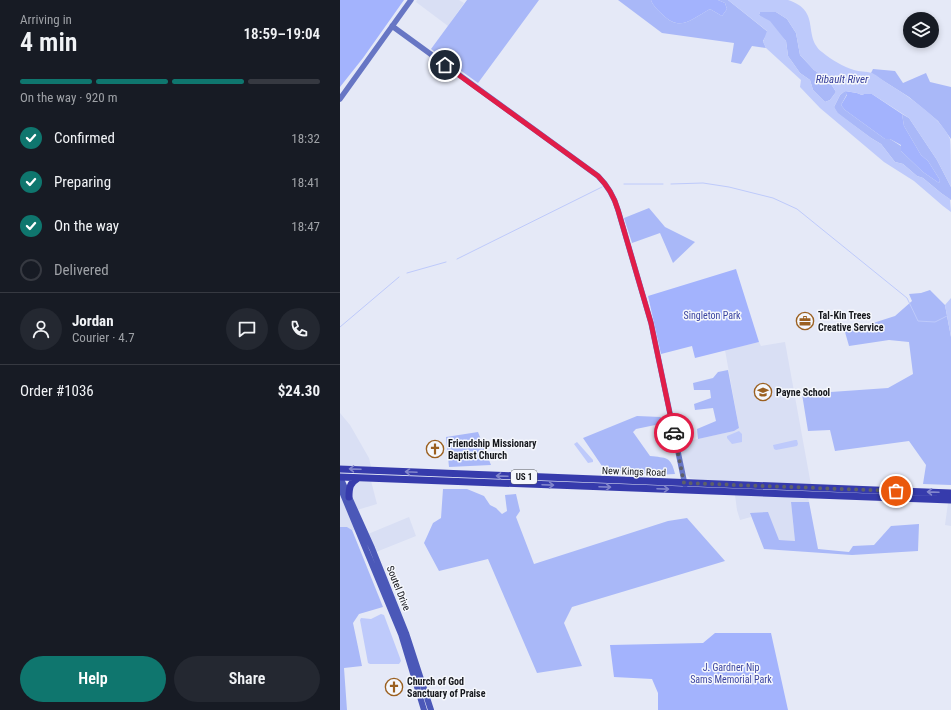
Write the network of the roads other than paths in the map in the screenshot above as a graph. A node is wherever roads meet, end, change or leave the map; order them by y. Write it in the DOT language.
graph roads {
  1 [pos="411,0"];
  2 [pos="392,26"];
  3 [pos="340,99"];
  4 [pos="340,469"];
  5 [pos="340,477"];
  6 [pos="358,478"];
  7 [pos="340,487"];
  8 [pos="685,487"];
  9 [pos="951,493"];
  10 [pos="349,497"];
  11 [pos="951,500"];
  12 [pos="424,710"];
  13 [pos="431,710"];
  1 -- 2 [label="street"];
  2 -- 3 [label="street"];
  2 -- 8 [label="street"];
  8 -- 4 [label="highway, New Kings Road / US 1, one-way"];
  5 -- 6 [label="highway, New Kings Road / US 1"];
  5 -- 10 [label="main road, Soutel Drive"];
  6 -- 8 [label="highway, New Kings Road / US 1, one-way"];
  6 -- 10 [label="highway"];
  7 -- 12 [label="main road, Soutel Drive"];
  9 -- 8 [label="highway, New Kings Road / US 1, one-way"];
  8 -- 11 [label="highway, New Kings Road / US 1"];
  10 -- 13 [label="main road, Soutel Drive"];
}
